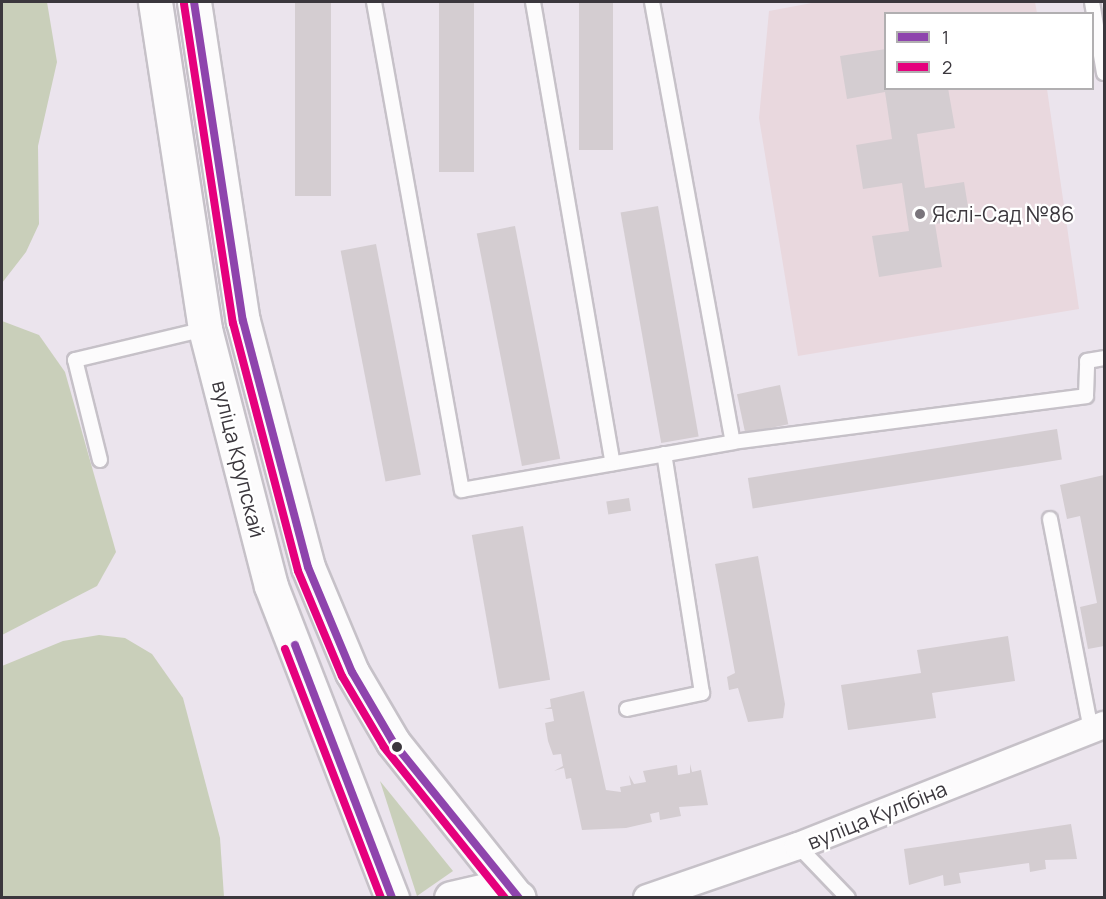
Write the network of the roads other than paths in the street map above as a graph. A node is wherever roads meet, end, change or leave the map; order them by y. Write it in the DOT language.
graph roads {
  1 [pos="155,2"];
  2 [pos="194,2"];
  3 [pos="374,2"];
  4 [pos="533,2"];
  5 [pos="652,2"];
  6 [pos="1094,14"];
  7 [pos="1104,73"];
  8 [pos="205,329"];
  9 [pos="1104,358"];
  10 [pos="733,442"];
  11 [pos="664,454"];
  12 [pos="100,460"];
  13 [pos="613,463"];
  14 [pos="1050,519"];
  15 [pos="627,709"];
  16 [pos="1098,728"];
  17 [pos="798,846"];
  18 [pos="517,896"];
  19 [pos="392,897"];
  20 [pos="451,897"];
  21 [pos="647,897"];
  22 [pos="848,897"];
  1 -- 8 [label="main road, вуліца Крупскай"];
  2 -- 18 [label="main road, вуліца Крупскай"];
  3 -- 13 [label="lane"];
  4 -- 13 [label="lane"];
  5 -- 10 [label="lane"];
  6 -- 7 [label="lane"];
  8 -- 12 [label="lane"];
  8 -- 19 [label="main road, вуліца Крупскай"];
  9 -- 10 [label="lane"];
  10 -- 11 [label="lane"];
  11 -- 13 [label="lane"];
  11 -- 15 [label="lane"];
  14 -- 16 [label="lane"];
  16 -- 17 [label="street, вуліца Кулібіна"];
  17 -- 21 [label="street, вуліца Кулібіна"];
  17 -- 22 [label="lane"];
  18 -- 20 [label="main road"];
}
